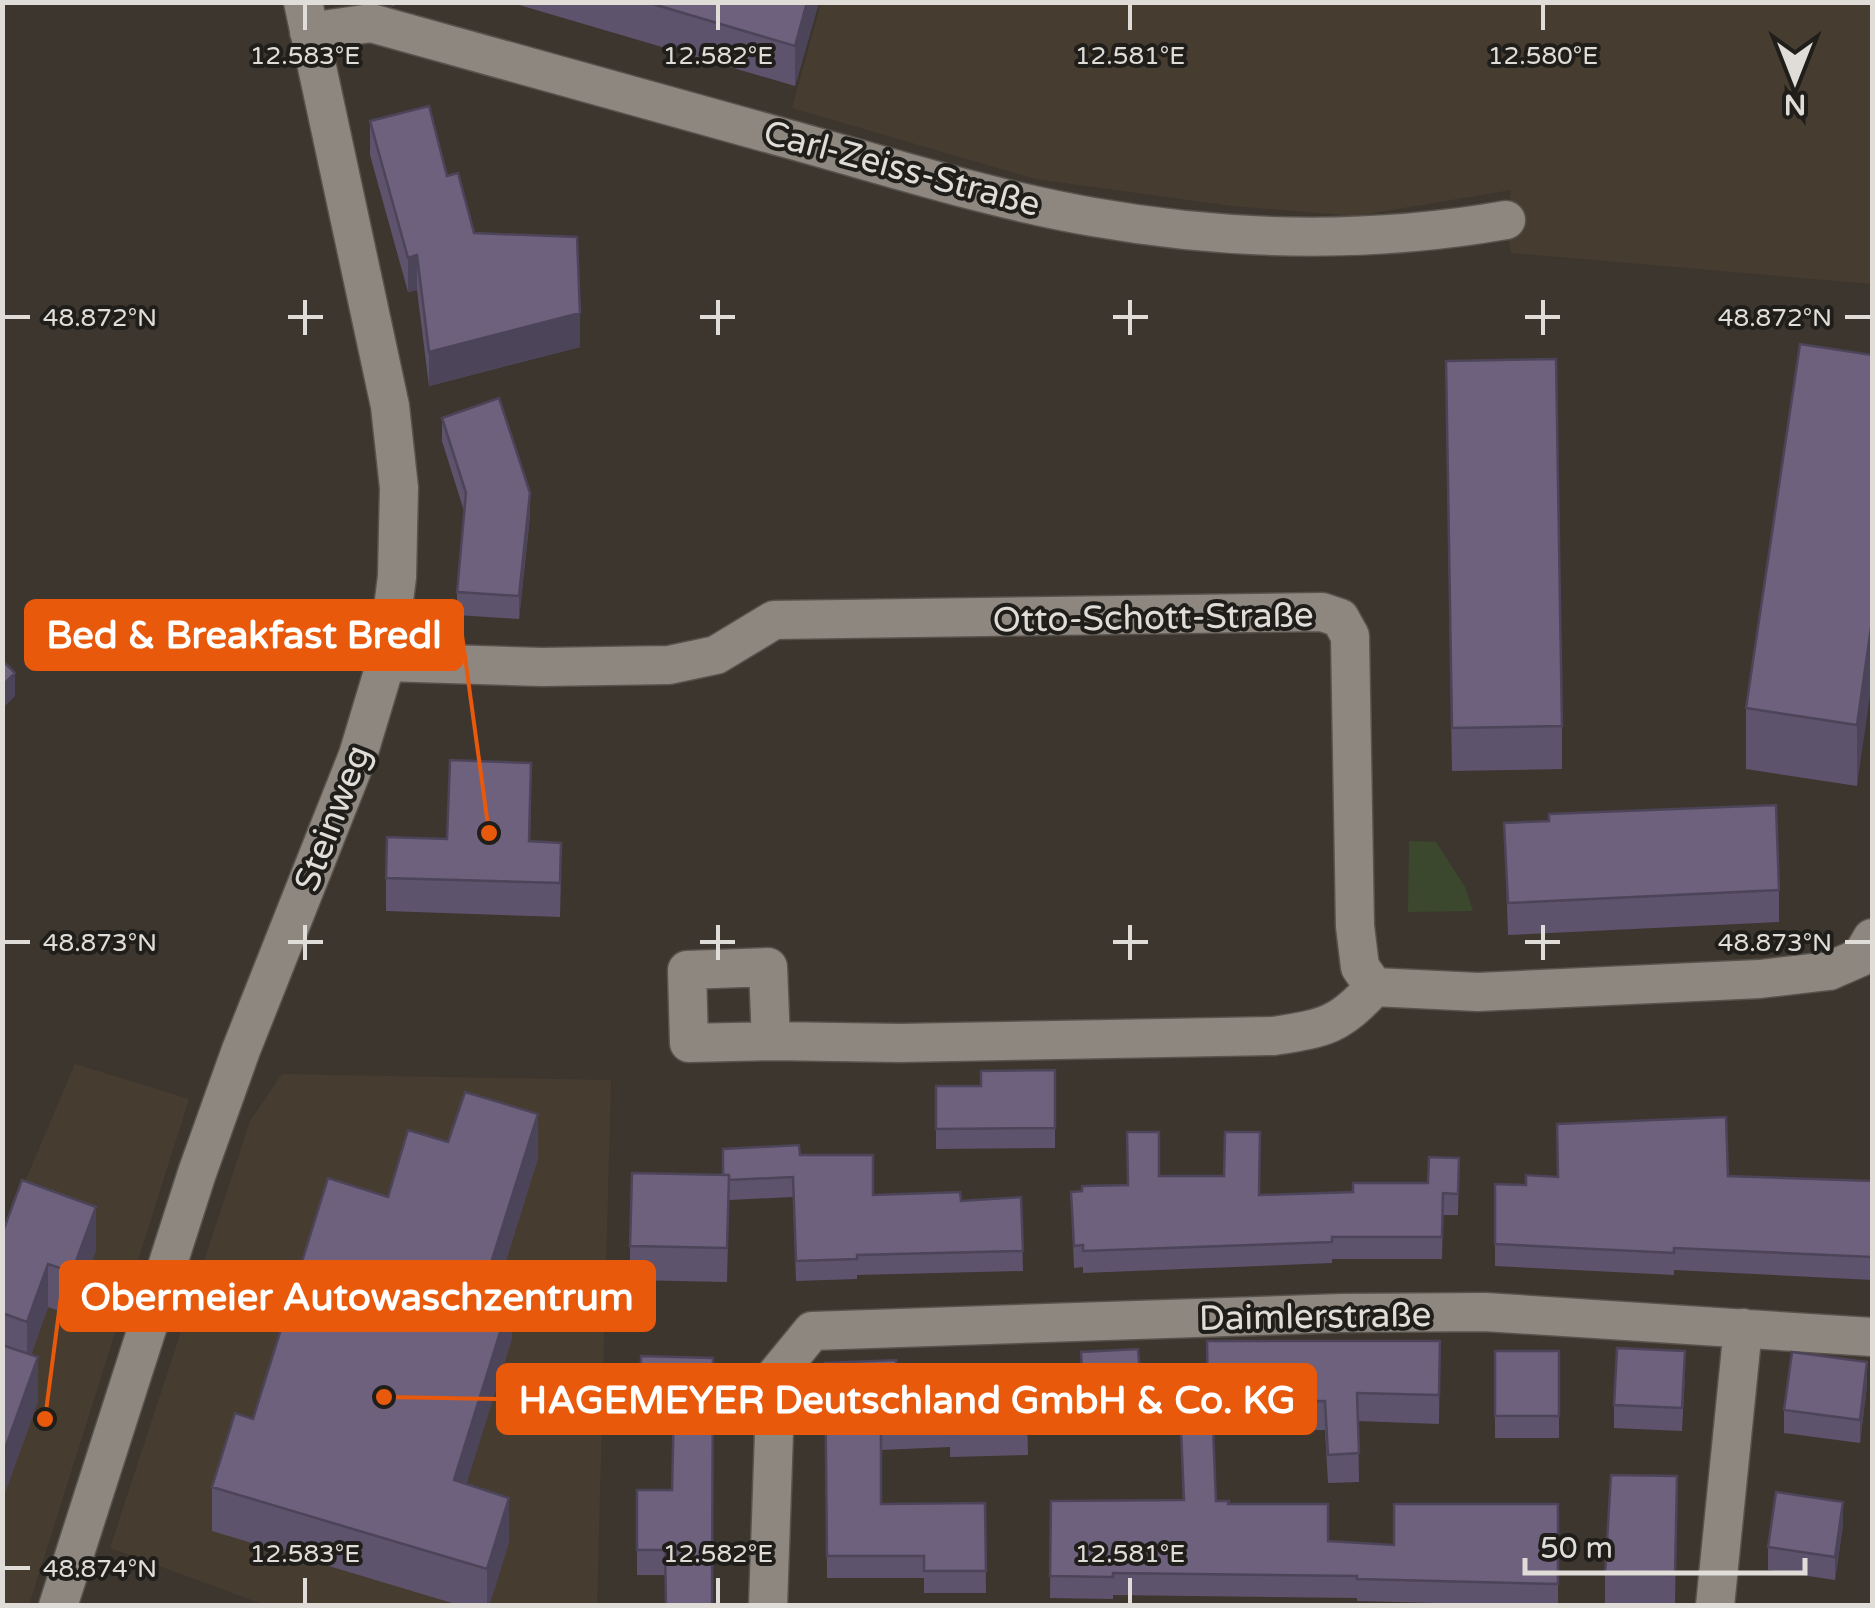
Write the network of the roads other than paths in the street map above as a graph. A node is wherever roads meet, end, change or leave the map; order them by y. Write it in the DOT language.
graph roads {
  1 [pos="306,17"];
  2 [pos="1506,220"];
  3 [pos="386,662"];
  4 [pos="1869,951"];
  5 [pos="1374,988"];
  6 [pos="771,1041"];
  7 [pos="1742,1328"];
  8 [pos="1872,1337"];
  9 [pos="58,1606"];
  10 [pos="768,1606"];
  11 [pos="1715,1606"];
  1 -- 2 [label="street, Carl-Zeiss-Straße"];
  1 -- 3 [label="street, Steinweg"];
  3 -- 5 [label="street, Otto-Schott-Straße"];
  3 -- 9 [label="street, Steinweg"];
  4 -- 5 [label="street"];
  5 -- 6 [label="street"];
  7 -- 8 [label="street, Daimlerstraße"];
  7 -- 10 [label="street, Daimlerstraße"];
  7 -- 11 [label="street"];
}
